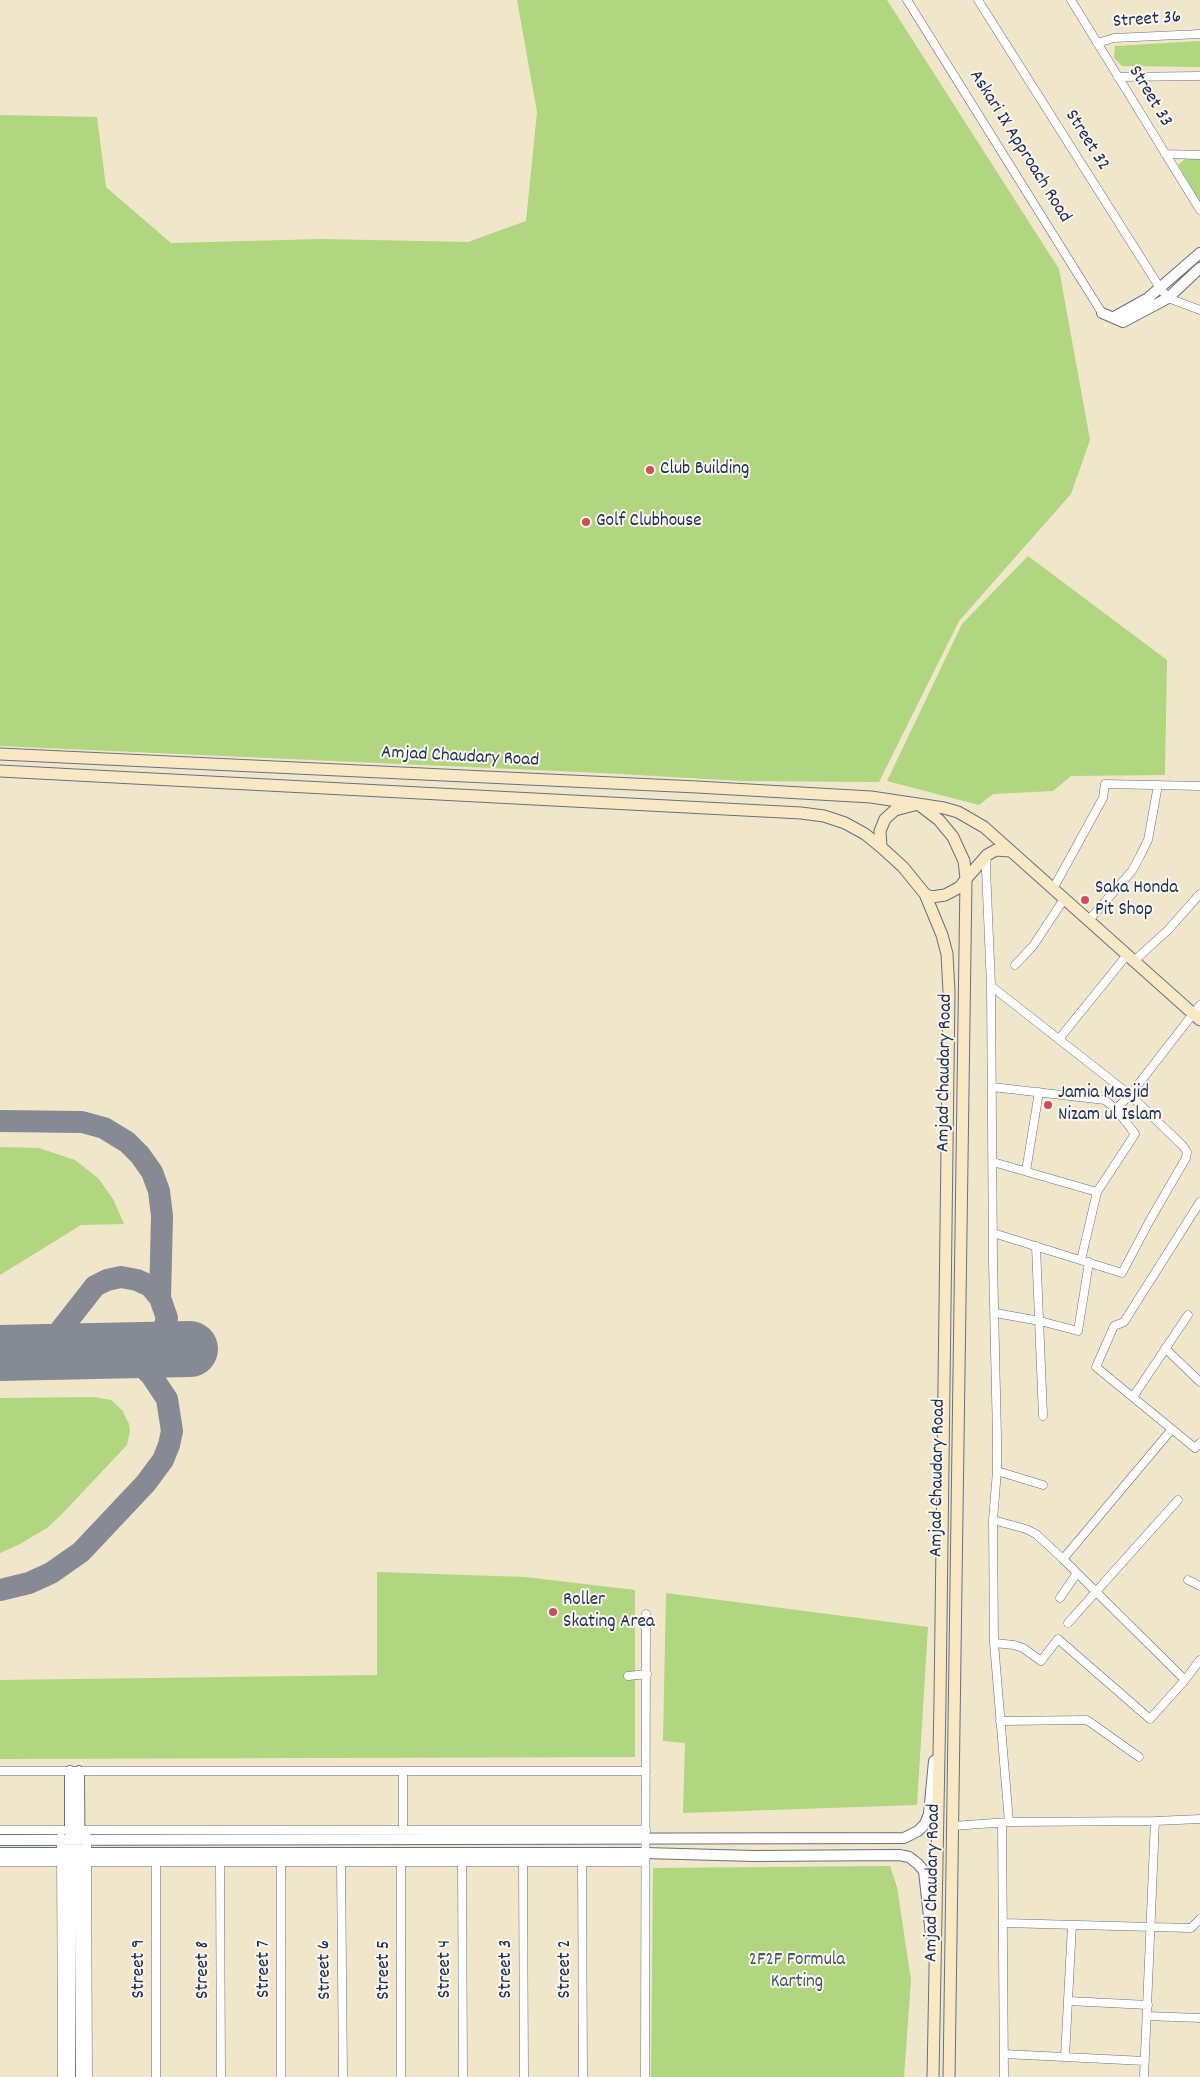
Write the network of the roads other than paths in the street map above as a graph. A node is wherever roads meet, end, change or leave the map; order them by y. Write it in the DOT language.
graph roads {
  1 [pos="907,0"];
  2 [pos="978,0"];
  3 [pos="1071,0"];
  4 [pos="1200,34"];
  5 [pos="1097,43"];
  6 [pos="1200,76"];
  7 [pos="1118,77"];
  8 [pos="1165,154"];
  9 [pos="1200,155"];
  10 [pos="1200,210"];
  11 [pos="1200,252"];
  12 [pos="1200,268"];
  13 [pos="1160,288"];
  14 [pos="1168,298"];
  15 [pos="1200,310"];
  16 [pos="1102,313"];
  17 [pos="1114,317"];
  18 [pos="0,754"];
  19 [pos="0,770"];
  20 [pos="1158,785"];
  21 [pos="1200,786"];
  22 [pos="918,804"];
  23 [pos="881,847"];
  24 [pos="1010,851"];
  25 [pos="987,854"];
  26 [pos="966,879"];
  27 [pos="1054,889"];
  28 [pos="925,894"];
  29 [pos="1200,894"];
  30 [pos="1064,899"];
  31 [pos="1088,920"];
  32 [pos="1130,958"];
  33 [pos="1015,965"];
  34 [pos="991,986"];
  35 [pos="1198,1013"];
  36 [pos="1058,1039"];
  37 [pos="992,1087"];
  38 [pos="1038,1092"];
  39 [pos="1130,1095"];
  40 [pos="1116,1109"];
  41 [pos="992,1162"];
  42 [pos="1026,1171"];
  43 [pos="1097,1192"];
  44 [pos="1200,1202"];
  45 [pos="993,1233"];
  46 [pos="1036,1246"];
  47 [pos="1085,1261"];
  48 [pos="996,1313"];
  49 [pos="1188,1315"];
  50 [pos="1040,1321"];
  51 [pos="1165,1348"];
  52 [pos="1200,1382"];
  53 [pos="1133,1397"];
  54 [pos="1043,1416"];
  55 [pos="1172,1429"];
  56 [pos="1198,1448"];
  57 [pos="997,1471"];
  58 [pos="1043,1485"];
  59 [pos="1178,1500"];
  60 [pos="993,1520"];
  61 [pos="1063,1559"];
  62 [pos="1077,1573"];
  63 [pos="1188,1580"];
  64 [pos="1200,1586"];
  65 [pos="1096,1592"];
  66 [pos="1060,1598"];
  67 [pos="646,1614"];
  68 [pos="1068,1623"];
  69 [pos="994,1643"];
  70 [pos="1200,1660"];
  71 [pos="1197,1669"];
  72 [pos="647,1674"];
  73 [pos="628,1676"];
  74 [pos="1185,1680"];
  75 [pos="940,1700"];
  76 [pos="1000,1721"];
  77 [pos="1139,1757"];
  78 [pos="0,1771"];
  79 [pos="74,1771"];
  80 [pos="403,1771"];
  81 [pos="646,1771"];
  82 [pos="1200,1819"];
  83 [pos="1155,1821"];
  84 [pos="1005,1822"];
  85 [pos="952,1826"];
  86 [pos="403,1829"];
  87 [pos="0,1830"];
  88 [pos="74,1830"];
  89 [pos="646,1834"];
  90 [pos="0,1840"];
  91 [pos="74,1841"];
  92 [pos="0,1853"];
  93 [pos="74,1857"];
  94 [pos="645,1857"];
  95 [pos="582,1860"];
  96 [pos="156,1861"];
  97 [pos="0,1862"];
  98 [pos="220,1862"];
  99 [pos="281,1862"];
  100 [pos="341,1862"];
  101 [pos="401,1862"];
  102 [pos="462,1862"];
  103 [pos="523,1862"];
  104 [pos="1200,1919"];
  105 [pos="1003,1923"];
  106 [pos="1072,1925"];
  107 [pos="1151,1927"];
  108 [pos="936,1986"];
  109 [pos="1068,2001"];
  110 [pos="1148,2005"];
  111 [pos="1147,2016"];
  112 [pos="1200,2018"];
  113 [pos="1004,2054"];
  114 [pos="1065,2057"];
  115 [pos="1145,2061"];
  116 [pos="950,2063"];
  117 [pos="62,2077"];
  118 [pos="70,2077"];
  119 [pos="81,2077"];
  120 [pos="88,2077"];
  121 [pos="156,2077"];
  122 [pos="221,2077"];
  123 [pos="281,2077"];
  124 [pos="343,2077"];
  125 [pos="401,2077"];
  126 [pos="463,2077"];
  127 [pos="524,2077"];
  128 [pos="583,2077"];
  129 [pos="646,2077"];
  130 [pos="933,2077"];
  131 [pos="949,2077"];
  132 [pos="953,2077"];
  133 [pos="1004,2077"];
  134 [pos="1144,2077"];
  1 -- 16 [label="street, Askari IX Approach Road"];
  2 -- 13 [label="street, Street 32"];
  3 -- 5 [label="street, Street 33"];
  4 -- 5 [label="street, Street 36"];
  5 -- 7 [label="street, Street 33"];
  6 -- 7 [label="street"];
  7 -- 8 [label="street, Street 33"];
  8 -- 9 [label="street"];
  8 -- 10 [label="street, Street 33"];
  11 -- 13 [label="street"];
  12 -- 14 [label="street"];
  13 -- 14 [label="street, Street 32"];
  13 -- 17 [label="street"];
  14 -- 15 [label="street"];
  14 -- 17 [label="street"];
  16 -- 17 [label="street"];
  18 -- 22 [label="main road, Amjad Chaudary Road"];
  19 -- 23 [label="main road, Amjad Chaudary Road"];
  20 -- 21 [label="street"];
  20 -- 27 [label="street"];
  20 -- 31 [label="street"];
  22 -- 23 [label="main road"];
  22 -- 24 [label="main road, Amjad Chaudary Road"];
  22 -- 26 [label="main road"];
  23 -- 28 [label="main road"];
  24 -- 25 [label="main road"];
  24 -- 27 [label="main road, Amjad Chaudary Road"];
  25 -- 26 [label="main road"];
  25 -- 34 [label="street"];
  26 -- 28 [label="main road"];
  26 -- 85 [label="main road, Amjad Chaudary Road"];
  27 -- 30 [label="main road, Amjad Chaudary Road"];
  28 -- 75 [label="main road, Amjad Chaudary Road"];
  29 -- 32 [label="street"];
  30 -- 31 [label="main road, Amjad Chaudary Road"];
  30 -- 33 [label="street"];
  31 -- 32 [label="main road, Amjad Chaudary Road"];
  32 -- 35 [label="main road, Amjad Chaudary Road"];
  32 -- 36 [label="street"];
  34 -- 36 [label="street"];
  34 -- 37 [label="street"];
  35 -- 39 [label="street"];
  36 -- 39 [label="street"];
  37 -- 38 [label="street"];
  37 -- 41 [label="street"];
  38 -- 40 [label="street"];
  38 -- 42 [label="street"];
  39 -- 40 [label="street"];
  39 -- 47 [label="street"];
  40 -- 43 [label="street"];
  41 -- 42 [label="street"];
  41 -- 45 [label="street"];
  42 -- 43 [label="street"];
  43 -- 47 [label="street"];
  44 -- 53 [label="street"];
  45 -- 46 [label="street"];
  45 -- 48 [label="street"];
  46 -- 47 [label="street"];
  46 -- 50 [label="street"];
  47 -- 50 [label="street"];
  48 -- 50 [label="street"];
  48 -- 57 [label="street"];
  49 -- 51 [label="street"];
  50 -- 54 [label="street"];
  51 -- 52 [label="street"];
  51 -- 53 [label="street"];
  53 -- 55 [label="street"];
  55 -- 56 [label="street"];
  55 -- 61 [label="street"];
  57 -- 58 [label="street"];
  57 -- 60 [label="street"];
  59 -- 65 [label="street"];
  60 -- 61 [label="street"];
  60 -- 69 [label="street"];
  61 -- 62 [label="street"];
  62 -- 65 [label="street"];
  62 -- 66 [label="street"];
  63 -- 64 [label="street"];
  65 -- 68 [label="street"];
  65 -- 74 [label="street"];
  67 -- 72 [label="street"];
  69 -- 74 [label="street"];
  69 -- 76 [label="street"];
  70 -- 71 [label="street"];
  71 -- 74 [label="street"];
  72 -- 73 [label="street"];
  72 -- 81 [label="street"];
  75 -- 89 [label="street"];
  75 -- 108 [label="main road, Amjad Chaudary Road"];
  76 -- 77 [label="street"];
  76 -- 84 [label="street"];
  78 -- 79 [label="street"];
  79 -- 80 [label="street"];
  79 -- 88 [label="street"];
  80 -- 81 [label="street"];
  80 -- 86 [label="street"];
  81 -- 89 [label="street"];
  82 -- 83 [label="street"];
  83 -- 84 [label="street"];
  83 -- 107 [label="street"];
  84 -- 85 [label="street"];
  84 -- 105 [label="street"];
  85 -- 116 [label="main road, Amjad Chaudary Road"];
  86 -- 88 [label="street"];
  86 -- 89 [label="street"];
  87 -- 88 [label="street"];
  88 -- 91 [label="street"];
  88 -- 91 [label="street"];
  89 -- 91 [label="street"];
  89 -- 94 [label="street"];
  90 -- 91 [label="street"];
  91 -- 93 [label="street"];
  91 -- 93 [label="street"];
  92 -- 93 [label="street"];
  93 -- 94 [label="street"];
  93 -- 96 [label="street"];
  93 -- 97 [label="street"];
  93 -- 117 [label="street"];
  93 -- 118 [label="street"];
  93 -- 119 [label="street"];
  93 -- 120 [label="street"];
  94 -- 95 [label="street"];
  94 -- 108 [label="street"];
  94 -- 129 [label="street"];
  95 -- 103 [label="street"];
  95 -- 128 [label="street, Street 2"];
  96 -- 98 [label="street"];
  96 -- 121 [label="street, Street 9"];
  98 -- 99 [label="street"];
  98 -- 122 [label="street, Street 8"];
  99 -- 100 [label="street"];
  99 -- 123 [label="street, Street 7"];
  100 -- 101 [label="street"];
  100 -- 124 [label="street, Street 6"];
  101 -- 102 [label="street"];
  101 -- 125 [label="street, Street 5"];
  102 -- 103 [label="street"];
  102 -- 126 [label="street, Street 4"];
  103 -- 127 [label="street, Street 3"];
  104 -- 107 [label="street"];
  105 -- 106 [label="street"];
  105 -- 113 [label="street"];
  106 -- 107 [label="street"];
  106 -- 109 [label="street"];
  107 -- 110 [label="street"];
  108 -- 130 [label="main road, Amjad Chaudary Road"];
  109 -- 110 [label="street"];
  109 -- 114 [label="street"];
  110 -- 111 [label="street"];
  111 -- 112 [label="street"];
  111 -- 115 [label="street"];
  113 -- 114 [label="street"];
  113 -- 133 [label="street"];
  114 -- 115 [label="street"];
  115 -- 134 [label="street"];
  116 -- 131 [label="main road, Amjad Chaudary Road"];
  116 -- 132 [label="street"];
}
